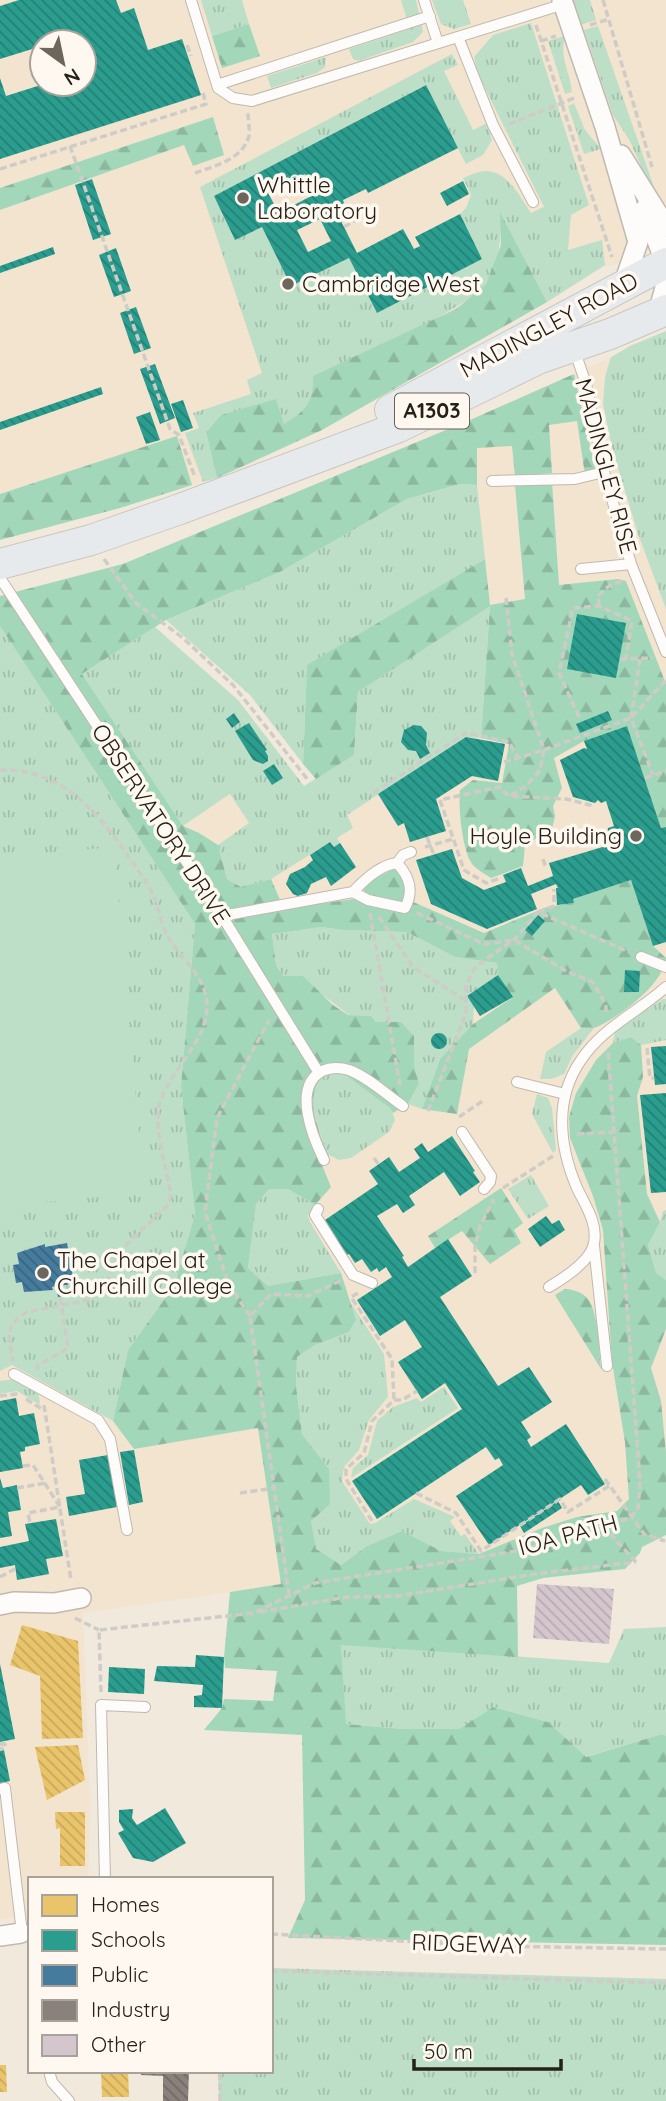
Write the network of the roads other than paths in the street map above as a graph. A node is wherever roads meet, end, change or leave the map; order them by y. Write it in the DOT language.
graph roads {
  1 [pos="191,0"];
  2 [pos="425,0"];
  3 [pos="563,2"];
  4 [pos="430,16"];
  5 [pos="458,37"];
  6 [pos="438,43"];
  7 [pos="217,85"];
  8 [pos="605,127"];
  9 [pos="636,181"];
  10 [pos="533,202"];
  11 [pos="666,227"];
  12 [pos="638,242"];
  13 [pos="665,269"];
  14 [pos="619,275"];
  15 [pos="662,311"];
  16 [pos="568,334"];
  17 [pos="604,472"];
  18 [pos="492,481"];
  19 [pos="0,564"];
  20 [pos="631,564"];
  21 [pos="580,569"];
  22 [pos="0,578"];
  23 [pos="666,652"];
  24 [pos="411,852"];
  25 [pos="397,863"];
  26 [pos="353,892"];
  27 [pos="222,916"];
  28 [pos="641,957"];
  29 [pos="666,967"];
  30 [pos="666,987"];
  31 [pos="319,1073"];
  32 [pos="517,1082"];
  33 [pos="565,1094"];
  34 [pos="403,1107"];
  35 [pos="462,1132"];
  36 [pos="324,1160"];
  37 [pos="484,1189"];
  38 [pos="318,1209"];
  39 [pos="594,1246"];
  40 [pos="372,1283"];
  41 [pos="549,1287"];
  42 [pos="607,1366"];
  43 [pos="14,1374"];
  44 [pos="127,1530"];
  45 [pos="81,1598"];
  46 [pos="0,1605"];
  47 [pos="145,1706"];
  48 [pos="0,1789"];
  49 [pos="105,1877"];
  50 [pos="25,1932"];
  51 [pos="0,1936"];
  52 [pos="50,2073"];
  53 [pos="69,2101"];
  1 -- 7 [label="lane"];
  2 -- 4 [label="lane"];
  3 -- 5 [label="lane"];
  3 -- 8 [label="street"];
  4 -- 6 [label="lane"];
  4 -- 7 [label="lane"];
  5 -- 6 [label="lane"];
  5 -- 10 [label="lane"];
  6 -- 7 [label="lane"];
  8 -- 9 [label="street"];
  8 -- 12 [label="street"];
  9 -- 11 [label="street"];
  9 -- 13 [label="street"];
  12 -- 13 [label="street"];
  12 -- 14 [label="street"];
  13 -- 14 [label="main road, MADINGLEY ROAD / A1303"];
  13 -- 15 [label="street"];
  14 -- 16 [label="main road, MADINGLEY ROAD / A1303"];
  15 -- 16 [label="main road, MADINGLEY ROAD / A1303"];
  16 -- 17 [label="lane, MADINGLEY RISE"];
  16 -- 19 [label="main road, MADINGLEY ROAD / A1303"];
  17 -- 18 [label="lane"];
  17 -- 20 [label="lane, MADINGLEY RISE"];
  20 -- 21 [label="lane"];
  20 -- 23 [label="lane, MADINGLEY RISE"];
  22 -- 27 [label="lane, OBSERVATORY DRIVE"];
  24 -- 25 [label="lane"];
  25 -- 26 [label="lane"];
  25 -- 26 [label="lane"];
  26 -- 27 [label="lane"];
  27 -- 31 [label="lane, OBSERVATORY DRIVE"];
  28 -- 29 [label="lane"];
  30 -- 33 [label="lane"];
  31 -- 34 [label="lane"];
  31 -- 36 [label="lane"];
  32 -- 33 [label="lane"];
  33 -- 39 [label="lane"];
  35 -- 37 [label="lane"];
  38 -- 40 [label="lane"];
  39 -- 41 [label="lane"];
  39 -- 42 [label="lane"];
  43 -- 44 [label="lane"];
  45 -- 46 [label="street"];
  47 -- 49 [label="lane"];
  48 -- 50 [label="lane"];
  50 -- 51 [label="street"];
  52 -- 53 [label="lane"];
}
